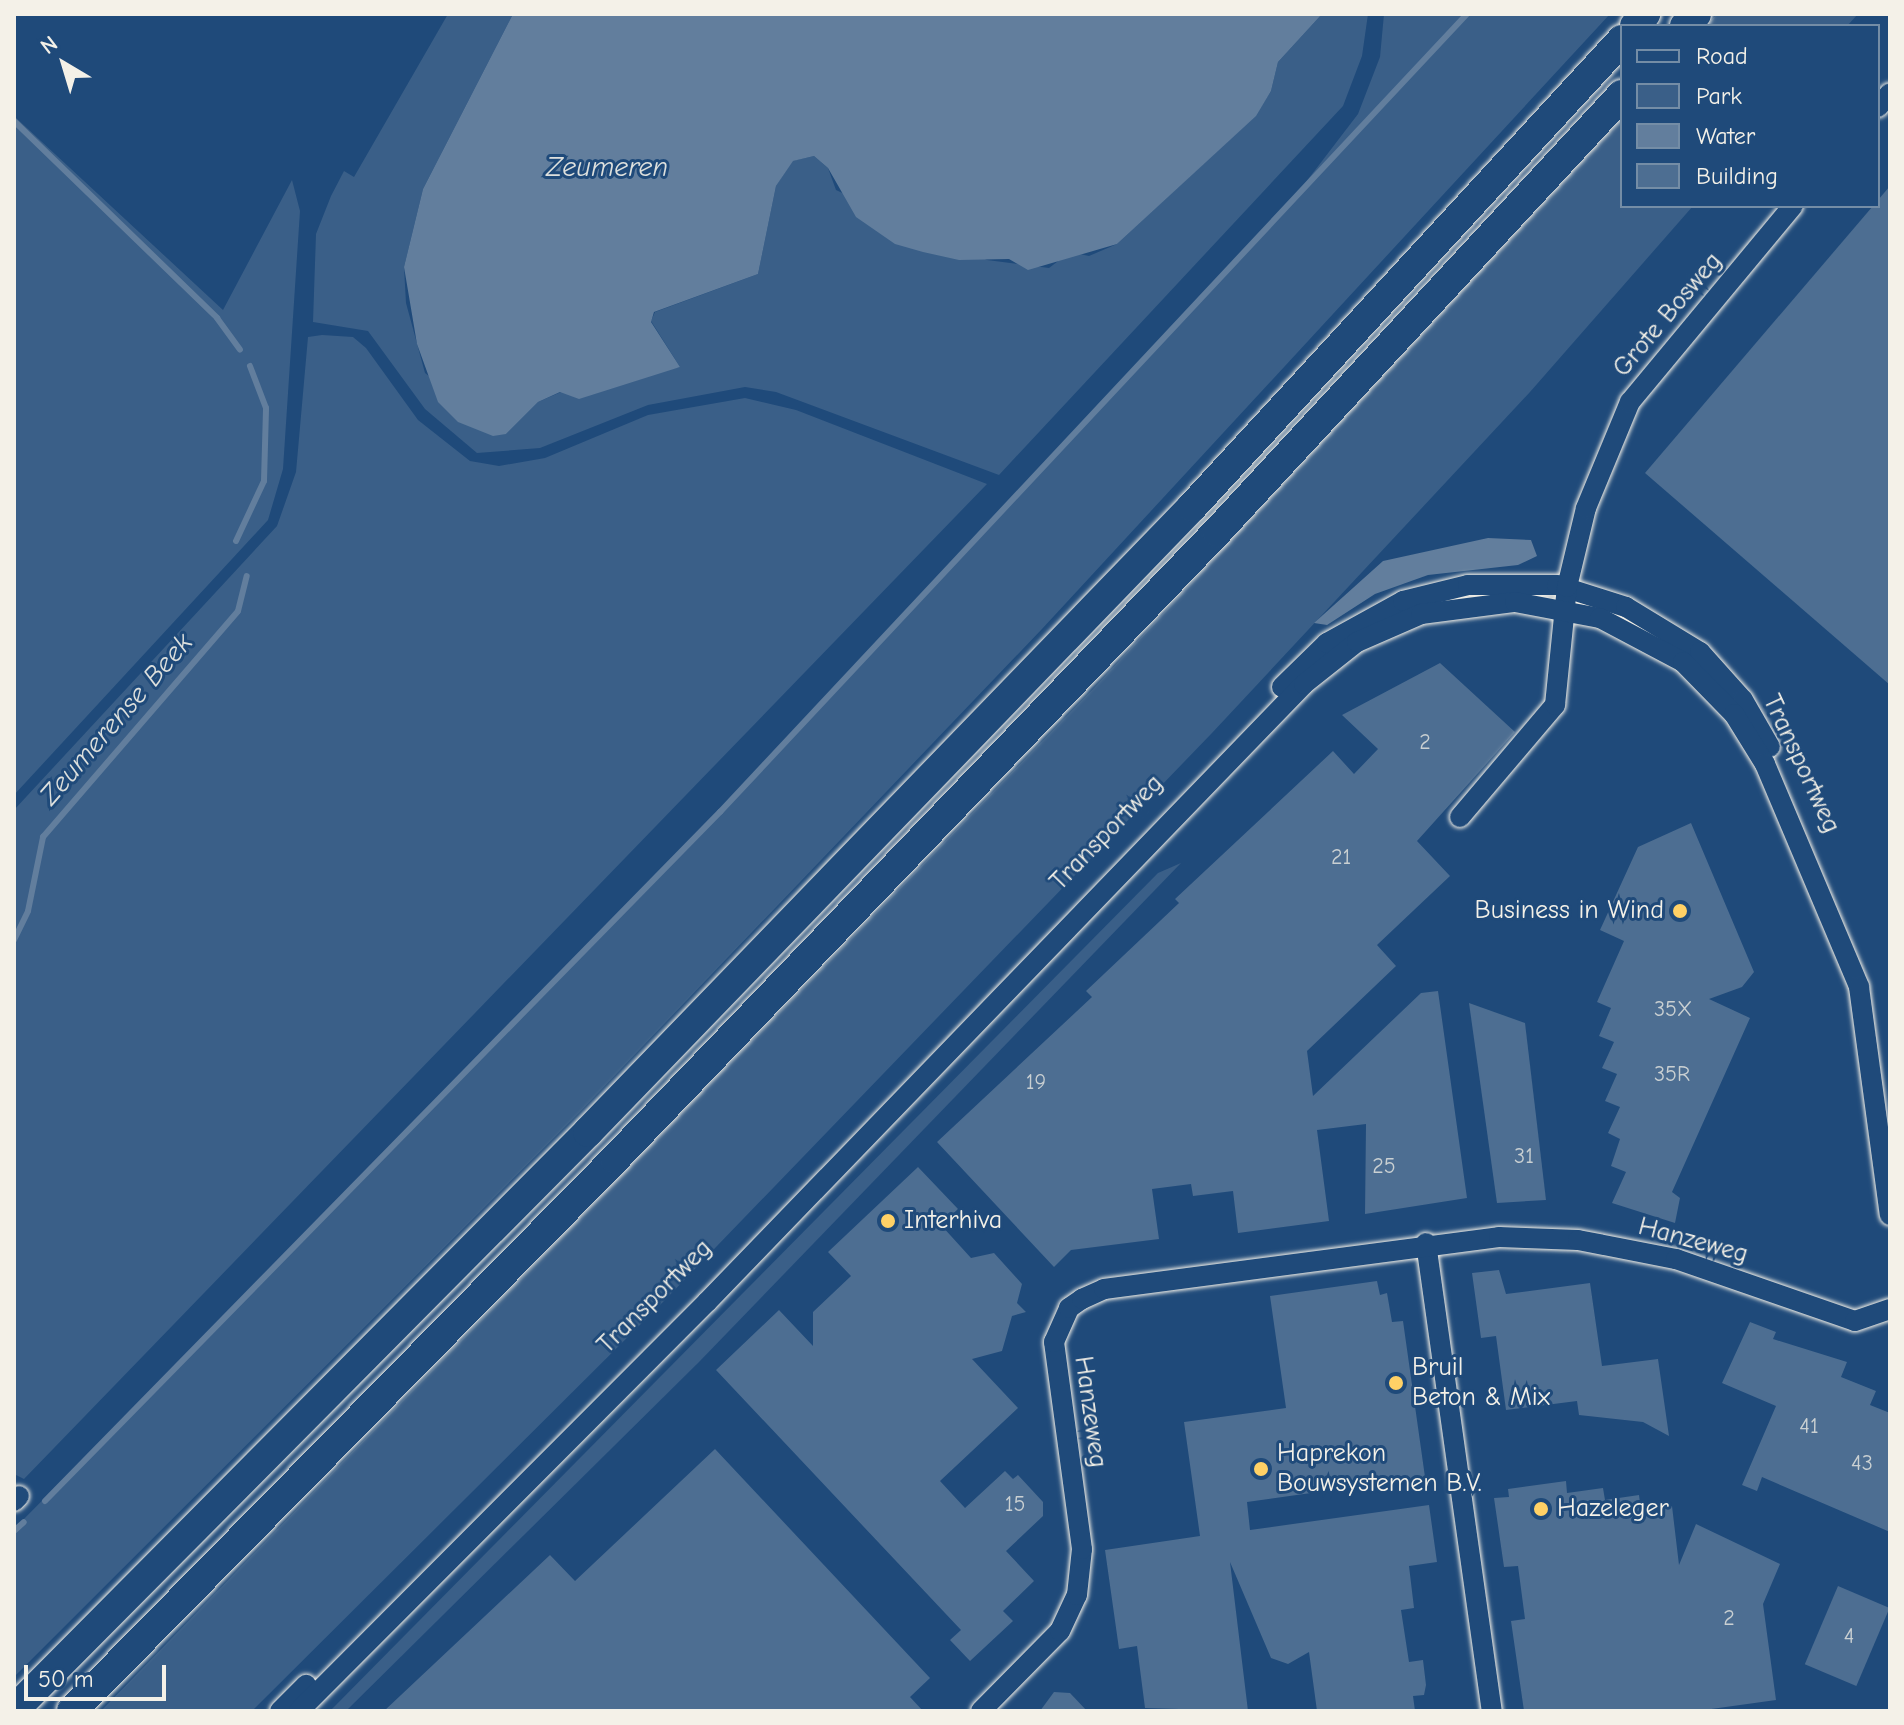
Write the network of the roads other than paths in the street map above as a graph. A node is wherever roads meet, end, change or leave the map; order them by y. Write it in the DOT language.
graph roads {
  1 [pos="1620,42"];
  2 [pos="1620,97"];
  3 [pos="1791,208"];
  4 [pos="1567,587"];
  5 [pos="1566,608"];
  6 [pos="1460,817"];
  7 [pos="1890,1120"];
  8 [pos="1890,1215"];
  9 [pos="1426,1243"];
  10 [pos="1890,1309"];
  11 [pos="14,1710"];
  12 [pos="72,1711"];
  13 [pos="280,1711"];
  14 [pos="299,1711"];
  15 [pos="981,1711"];
  16 [pos="1492,1711"];
  1 -- 11 [label="highway"];
  2 -- 12 [label="highway"];
  3 -- 4 [label="street, Grote Bosweg"];
  4 -- 5 [label="street, Grote Bosweg"];
  4 -- 7 [label="street, Transportweg"];
  4 -- 13 [label="street, Transportweg"];
  5 -- 6 [label="street"];
  5 -- 8 [label="street, Transportweg"];
  5 -- 14 [label="street, Transportweg"];
  9 -- 10 [label="street, Hanzeweg"];
  9 -- 15 [label="street, Hanzeweg"];
  9 -- 16 [label="street"];
}
